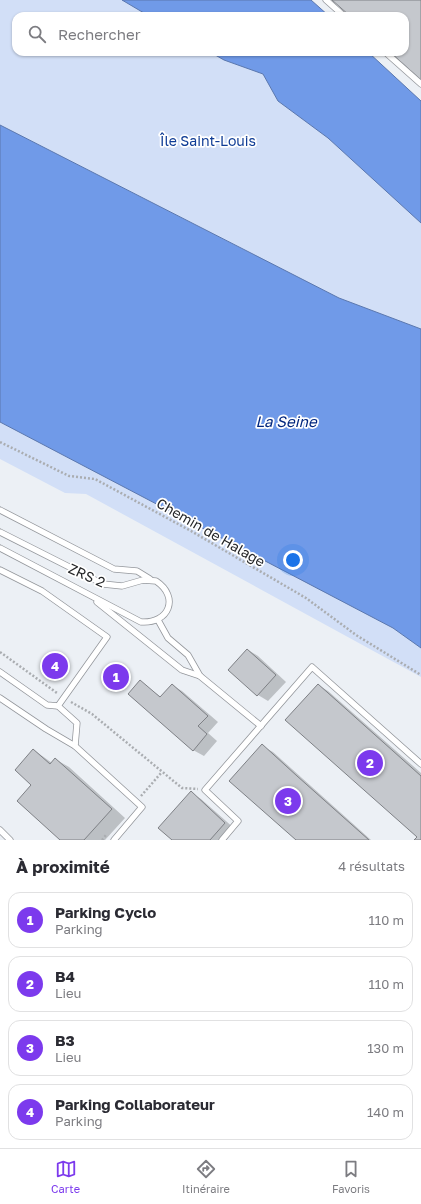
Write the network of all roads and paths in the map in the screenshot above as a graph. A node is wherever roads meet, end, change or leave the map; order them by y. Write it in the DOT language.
graph roads {
  1 [pos="326,0"];
  2 [pos="340,12"];
  3 [pos="390,56"];
  4 [pos="421,84"];
  5 [pos="0,442"];
  6 [pos="0,510"];
  7 [pos="0,532"];
  8 [pos="0,548"];
  9 [pos="0,570"];
  10 [pos="150,579"];
  11 [pos="87,593"];
  12 [pos="158,620"];
  13 [pos="0,652"];
  14 [pos="0,672"];
  15 [pos="421,674"];
  16 [pos="200,676"];
  17 [pos="0,698"];
  18 [pos="64,698"];
  19 [pos="58,706"];
  20 [pos="261,726"];
  21 [pos="75,746"];
  22 [pos="421,764"];
  23 [pos="206,790"];
  24 [pos="0,830"];
  25 [pos="10,840"];
  26 [pos="114,840"];
  27 [pos="222,840"];
  1 -- 2 [label="lane"];
  3 -- 4 [label="lane"];
  5 -- 15 [label="path, Chemin de Halage"];
  6 -- 10 [label="lane"];
  7 -- 10 [label="lane, ZRS 2"];
  8 -- 11 [label="lane, ZRS 2"];
  9 -- 18 [label="lane"];
  10 -- 12 [label="lane"];
  11 -- 12 [label="lane, ZRS 2"];
  11 -- 16 [label="lane, ZRS 2"];
  12 -- 16 [label="lane"];
  13 -- 18 [label="path"];
  14 -- 19 [label="lane"];
  16 -- 20 [label="lane"];
  17 -- 21 [label="lane"];
  18 -- 19 [label="lane"];
  18 -- 23 [label="path"];
  19 -- 21 [label="lane"];
  20 -- 22 [label="lane"];
  20 -- 23 [label="lane"];
  21 -- 26 [label="lane"];
  23 -- 27 [label="lane"];
  24 -- 25 [label="lane"];
}
